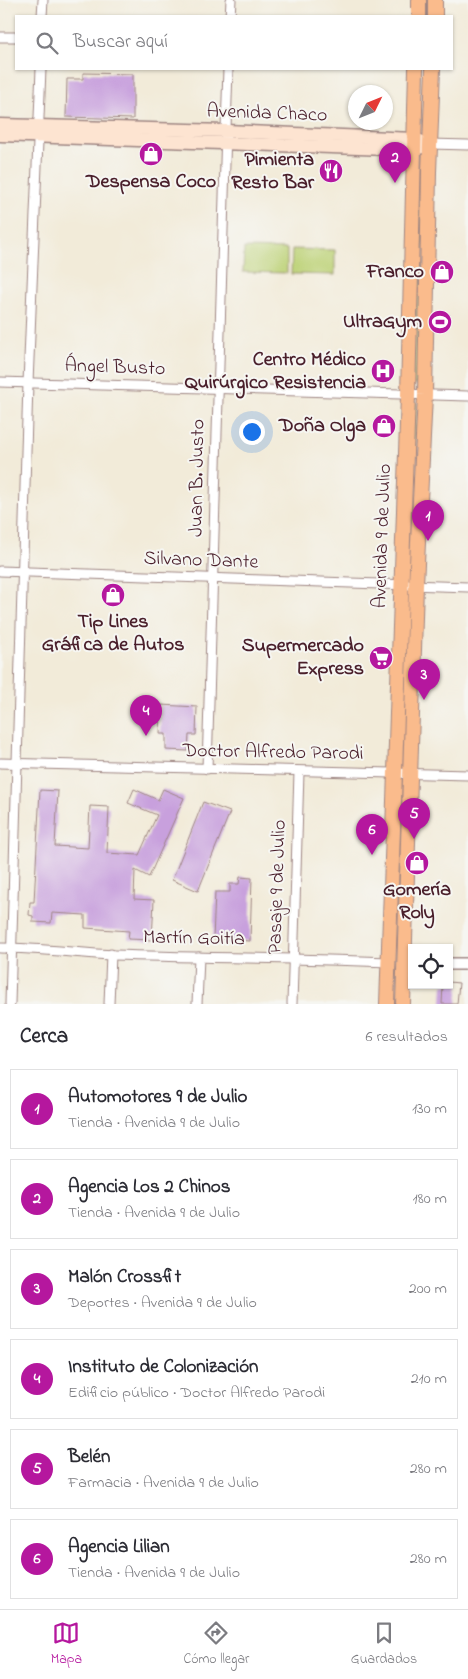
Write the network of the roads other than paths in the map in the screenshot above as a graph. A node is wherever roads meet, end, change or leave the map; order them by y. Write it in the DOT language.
graph roads {
  1 [pos="43,0"];
  2 [pos="231,0"];
  3 [pos="419,0"];
  4 [pos="435,0"];
  5 [pos="42,15"];
  6 [pos="230,15"];
  7 [pos="419,15"];
  8 [pos="435,15"];
  9 [pos="0,37"];
  10 [pos="15,37"];
  11 [pos="40,70"];
  12 [pos="228,70"];
  13 [pos="416,70"];
  14 [pos="433,70"];
  15 [pos="0,125"];
  16 [pos="38,131"];
  17 [pos="0,135"];
  18 [pos="226,137"];
  19 [pos="430,144"];
  20 [pos="414,145"];
  21 [pos="468,145"];
  22 [pos="0,382"];
  23 [pos="28,383"];
  24 [pos="217,389"];
  25 [pos="408,395"];
  26 [pos="425,395"];
  27 [pos="468,396"];
  28 [pos="0,571"];
  29 [pos="24,572"];
  30 [pos="213,579"];
  31 [pos="402,585"];
  32 [pos="416,585"];
  33 [pos="468,587"];
  34 [pos="0,763"];
  35 [pos="18,764"];
  36 [pos="207,769"];
  37 [pos="299,772"];
  38 [pos="396,773"];
  39 [pos="411,773"];
  40 [pos="468,775"];
  41 [pos="408,944"];
  42 [pos="0,948"];
  43 [pos="11,948"];
  44 [pos="111,954"];
  45 [pos="199,957"];
  46 [pos="294,958"];
  47 [pos="388,962"];
  48 [pos="408,963"];
  49 [pos="453,964"];
  50 [pos="468,964"];
  51 [pos="10,1004"];
  52 [pos="109,1004"];
  53 [pos="197,1004"];
  54 [pos="292,1004"];
  55 [pos="386,1004"];
  56 [pos="403,1004"];
  1 -- 5 [label="street"];
  2 -- 6 [label="street"];
  3 -- 7 [label="main road"];
  4 -- 8 [label="main road"];
  9 -- 10 [label="street"];
  11 -- 16 [label="street"];
  12 -- 18 [label="street, Juan B. Justo"];
  13 -- 20 [label="main road, Avenida 9 de Julio"];
  14 -- 19 [label="main road, Avenida 9 de Julio"];
  15 -- 16 [label="main road, Avenida Chaco"];
  16 -- 17 [label="main road, Avenida Chaco"];
  16 -- 18 [label="main road, Avenida Chaco"];
  16 -- 23 [label="street"];
  18 -- 20 [label="main road, Avenida Chaco"];
  18 -- 24 [label="street, Juan B. Justo"];
  19 -- 20 [label="main road, Avenida Chaco"];
  19 -- 21 [label="street"];
  19 -- 26 [label="main road, Avenida 9 de Julio"];
  20 -- 25 [label="main road, Avenida 9 de Julio"];
  22 -- 23 [label="street, Ángel Busto"];
  23 -- 24 [label="street, Ángel Busto"];
  23 -- 29 [label="street"];
  24 -- 25 [label="street, Ángel Busto"];
  24 -- 30 [label="street, Juan B. Justo"];
  25 -- 26 [label="street, Ángel Busto"];
  25 -- 31 [label="main road, Avenida 9 de Julio"];
  26 -- 27 [label="street, Ángel Busto"];
  26 -- 32 [label="main road, Avenida 9 de Julio"];
  28 -- 29 [label="street, Silvano Dante"];
  29 -- 30 [label="street, Silvano Dante"];
  29 -- 35 [label="street"];
  30 -- 31 [label="street, Silvano Dante"];
  30 -- 36 [label="street, Juan B. Justo"];
  31 -- 32 [label="street, Silvano Dante"];
  31 -- 38 [label="main road, Avenida 9 de Julio"];
  32 -- 33 [label="street, Silvano Dante"];
  32 -- 39 [label="main road, Avenida 9 de Julio"];
  34 -- 35 [label="street, Doctor Alfredo Parodi"];
  35 -- 36 [label="street, Doctor Alfredo Parodi"];
  35 -- 43 [label="street"];
  36 -- 37 [label="street, Doctor Alfredo Parodi"];
  37 -- 38 [label="street, Doctor Alfredo Parodi"];
  37 -- 46 [label="street, Pasaje 9 de Julio"];
  38 -- 39 [label="street, Doctor Alfredo Parodi"];
  38 -- 47 [label="main road, Avenida 9 de Julio"];
  39 -- 40 [label="street, Doctor Alfredo Parodi"];
  39 -- 41 [label="main road, Avenida 9 de Julio"];
  42 -- 43 [label="street, Martín Goitía"];
  43 -- 44 [label="street, Martín Goitía"];
  43 -- 51 [label="street"];
  44 -- 45 [label="street, Martín Goitía"];
  44 -- 52 [label="street"];
  45 -- 46 [label="street, Martín Goitía"];
  45 -- 53 [label="street"];
  46 -- 47 [label="street, Martín Goitía"];
  46 -- 54 [label="street, Pasaje 9 de Julio"];
  47 -- 48 [label="street"];
  47 -- 55 [label="main road, Avenida 9 de Julio"];
  48 -- 56 [label="main road, Avenida 9 de Julio"];
  49 -- 50 [label="street"];
}
